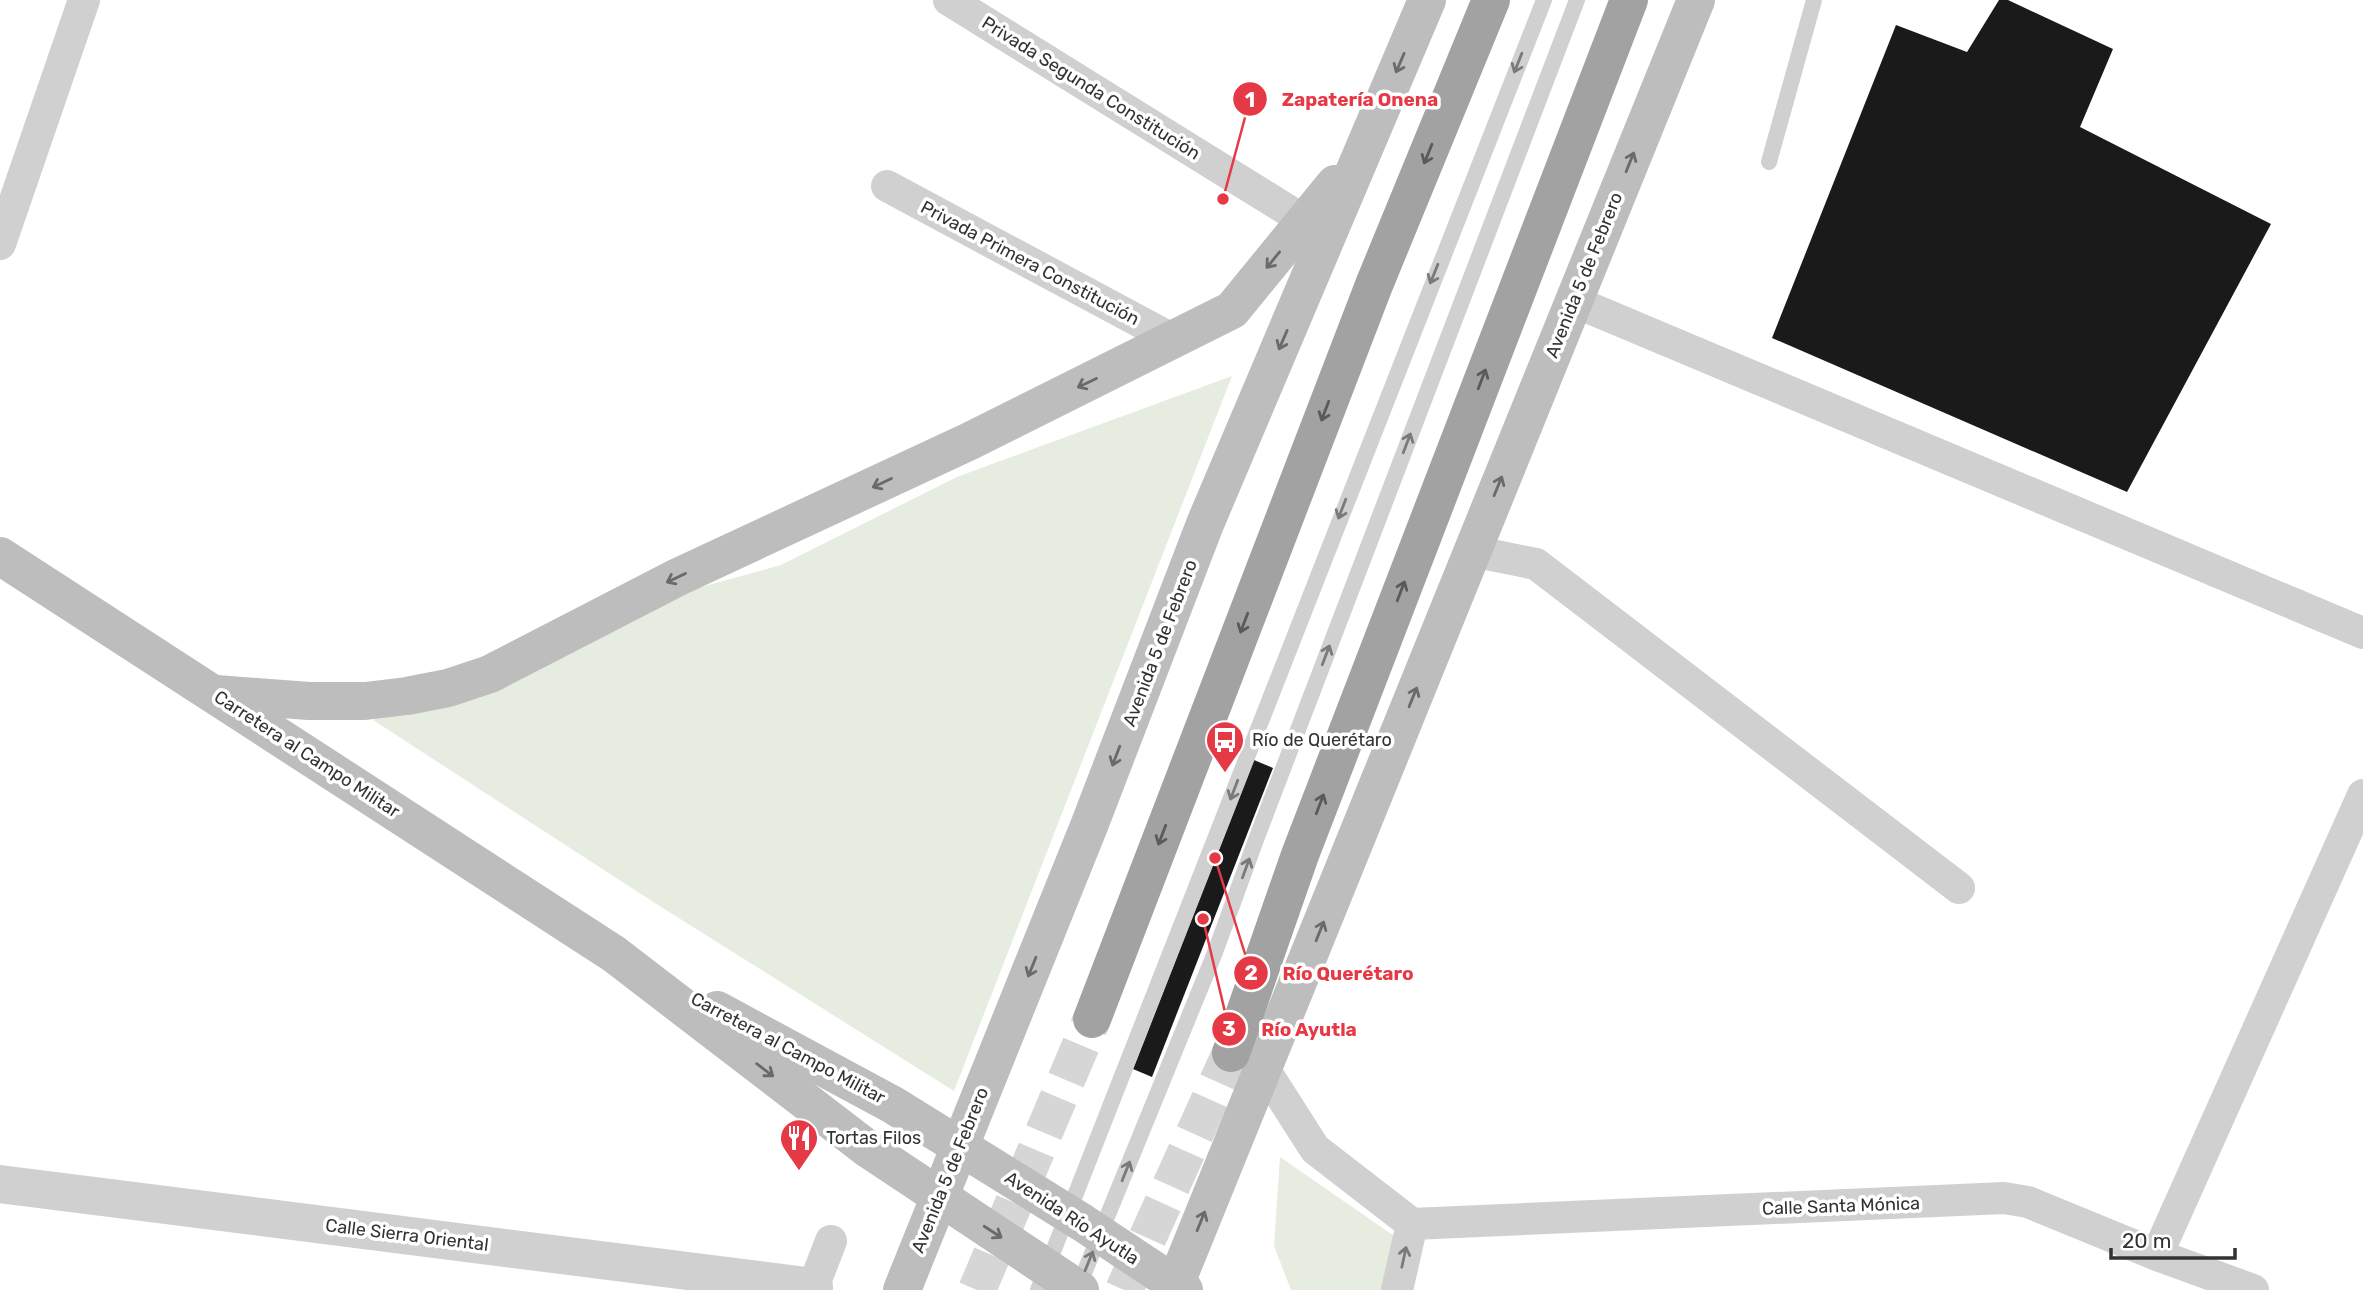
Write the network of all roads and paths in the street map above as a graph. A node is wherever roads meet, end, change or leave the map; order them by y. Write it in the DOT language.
graph roads {
  1 [pos="84,0"];
  2 [pos="949,0"];
  3 [pos="1427,0"];
  4 [pos="1491,0"];
  5 [pos="1544,0"];
  6 [pos="1577,0"];
  7 [pos="1629,0"];
  8 [pos="1655,0"];
  9 [pos="1696,0"];
  10 [pos="1814,0"];
  11 [pos="1598,78"];
  12 [pos="1363,150"];
  13 [pos="1769,162"];
  14 [pos="887,186"];
  15 [pos="1305,220"];
  16 [pos="0,244"];
  17 [pos="1573,301"];
  18 [pos="1174,340"];
  19 [pos="1472,551"];
  20 [pos="0,556"];
  21 [pos="2363,633"];
  22 [pos="216,695"];
  23 [pos="2363,795"];
  24 [pos="1959,888"];
  25 [pos="614,954"];
  26 [pos="1092,1019"];
  27 [pos="1248,1061"];
  28 [pos="960,1146"];
  29 [pos="0,1184"];
  30 [pos="939,1197"];
  31 [pos="1067,1214"];
  32 [pos="1412,1224"];
  33 [pos="1100,1234"];
  34 [pos="831,1241"];
  35 [pos="2157,1255"];
  36 [pos="1042,1279"];
  37 [pos="813,1288"];
  38 [pos="1178,1288"];
  39 [pos="1078,1289"];
  40 [pos="902,1290"];
  41 [pos="1397,1290"];
  42 [pos="2253,1290"];
  1 -- 16 [label="street"];
  2 -- 15 [label="street, Privada Segunda Constitución"];
  3 -- 12 [label="main road, Avenida 5 de Febrero, one-way"];
  4 -- 26 [label="highway, one-way"];
  5 -- 31 [label="lane, one-way"];
  33 -- 6 [label="lane, one-way"];
  7 -- 11 [label="highway, Avenida 5 de Febrero"];
  8 -- 11 [label="highway"];
  17 -- 9 [label="main road, Avenida 5 de Febrero, one-way"];
  10 -- 13 [label="lane"];
  27 -- 11 [label="highway, Avenida 5 de Febrero, one-way"];
  12 -- 15 [label="main road"];
  12 -- 28 [label="main road, Avenida 5 de Febrero, one-way"];
  14 -- 18 [label="street, Privada Primera Constitución"];
  15 -- 18 [label="main road, one-way"];
  19 -- 17 [label="main road, Avenida 5 de Febrero, one-way"];
  17 -- 21 [label="street"];
  18 -- 22 [label="main road, one-way"];
  19 -- 24 [label="street"];
  27 -- 19 [label="main road, Avenida 5 de Febrero, one-way"];
  20 -- 22 [label="main road, Carretera al Campo Militar"];
  22 -- 25 [label="main road, Carretera al Campo Militar"];
  23 -- 35 [label="street"];
  25 -- 28 [label="main road, Carretera al Campo Militar"];
  25 -- 30 [label="main road, Carretera al Campo Militar, one-way"];
  27 -- 32 [label="street"];
  38 -- 27 [label="main road, Avenida 5 de Febrero, one-way"];
  28 -- 30 [label="main road, Avenida 5 de Febrero"];
  28 -- 31 [label="main road, Avenida Río Ayutla"];
  29 -- 37 [label="street, Calle Sierra Oriental"];
  30 -- 36 [label="main road, one-way"];
  30 -- 40 [label="main road, Avenida 5 de Febrero"];
  31 -- 33 [label="main road, Avenida Río Ayutla"];
  31 -- 36 [label="lane"];
  32 -- 35 [label="street, Calle Santa Mónica"];
  41 -- 32 [label="street, one-way"];
  33 -- 38 [label="main road, Avenida Río Ayutla"];
  39 -- 33 [label="lane, one-way"];
  34 -- 37 [label="street"];
  35 -- 42 [label="street, Calle Santa Mónica"];
  36 -- 39 [label="main road"];
}
